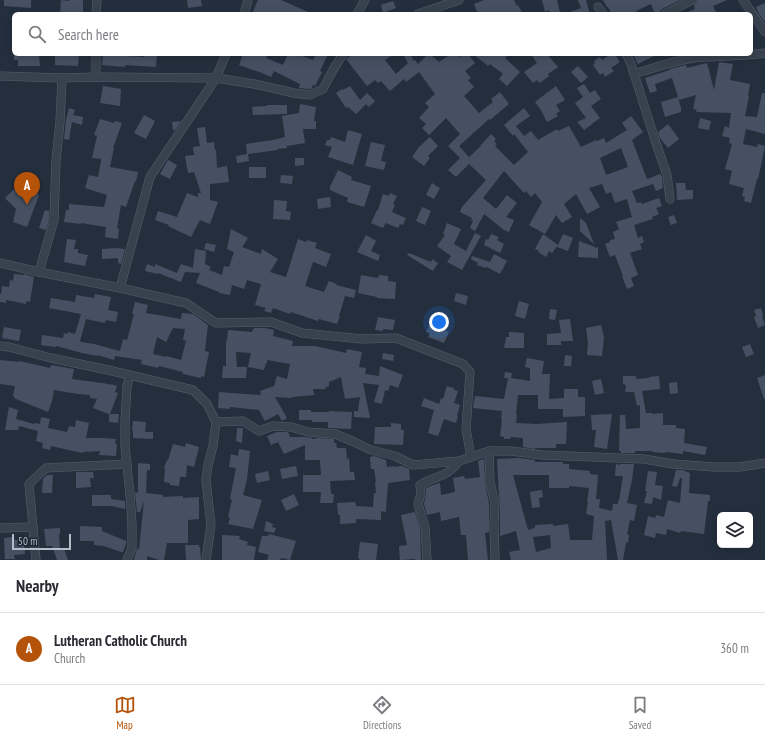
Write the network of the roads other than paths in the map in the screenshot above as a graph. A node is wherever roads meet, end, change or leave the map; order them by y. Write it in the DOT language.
graph roads {
  1 [pos="97,0"];
  2 [pos="248,0"];
  3 [pos="365,0"];
  4 [pos="459,0"];
  5 [pos="692,0"];
  6 [pos="743,0"];
  7 [pos="598,7"];
  8 [pos="96,12"];
  9 [pos="245,12"];
  10 [pos="358,12"];
  11 [pos="424,12"];
  12 [pos="602,12"];
  13 [pos="669,12"];
  14 [pos="751,12"];
  15 [pos="753,15"];
  16 [pos="765,32"];
  17 [pos="765,53"];
  18 [pos="753,54"];
  19 [pos="96,56"];
  20 [pos="225,56"];
  21 [pos="342,56"];
  22 [pos="627,56"];
  23 [pos="724,56"];
  24 [pos="634,74"];
  25 [pos="0,76"];
  26 [pos="96,77"];
  27 [pos="62,78"];
  28 [pos="216,78"];
  29 [pos="670,200"];
  30 [pos="0,263"];
  31 [pos="39,272"];
  32 [pos="120,288"];
  33 [pos="0,346"];
  34 [pos="130,375"];
  35 [pos="216,422"];
  36 [pos="489,451"];
  37 [pos="471,457"];
  38 [pos="459,461"];
  39 [pos="765,463"];
  40 [pos="126,464"];
  41 [pos="33,527"];
  42 [pos="0,528"];
  43 [pos="36,560"];
  44 [pos="127,560"];
  45 [pos="206,560"];
  46 [pos="427,560"];
  47 [pos="495,560"];
  1 -- 8 [label="street"];
  2 -- 9 [label="street"];
  3 -- 10 [label="street"];
  4 -- 11 [label="street"];
  5 -- 13 [label="street"];
  6 -- 14 [label="street"];
  7 -- 12 [label="street"];
  15 -- 16 [label="street"];
  17 -- 18 [label="street"];
  19 -- 26 [label="street"];
  20 -- 28 [label="street"];
  21 -- 28 [label="street"];
  22 -- 24 [label="street"];
  23 -- 24 [label="street"];
  24 -- 29 [label="street"];
  25 -- 27 [label="street"];
  26 -- 27 [label="street"];
  26 -- 28 [label="street"];
  27 -- 31 [label="street"];
  28 -- 32 [label="street"];
  30 -- 31 [label="street"];
  31 -- 32 [label="street"];
  32 -- 37 [label="street"];
  33 -- 34 [label="street"];
  34 -- 35 [label="street"];
  34 -- 40 [label="street"];
  35 -- 38 [label="street"];
  35 -- 45 [label="street"];
  36 -- 37 [label="street"];
  36 -- 39 [label="street"];
  36 -- 47 [label="street"];
  37 -- 38 [label="street"];
  38 -- 46 [label="street"];
  40 -- 41 [label="street"];
  40 -- 44 [label="street"];
  41 -- 42 [label="street"];
  41 -- 43 [label="street"];
}
